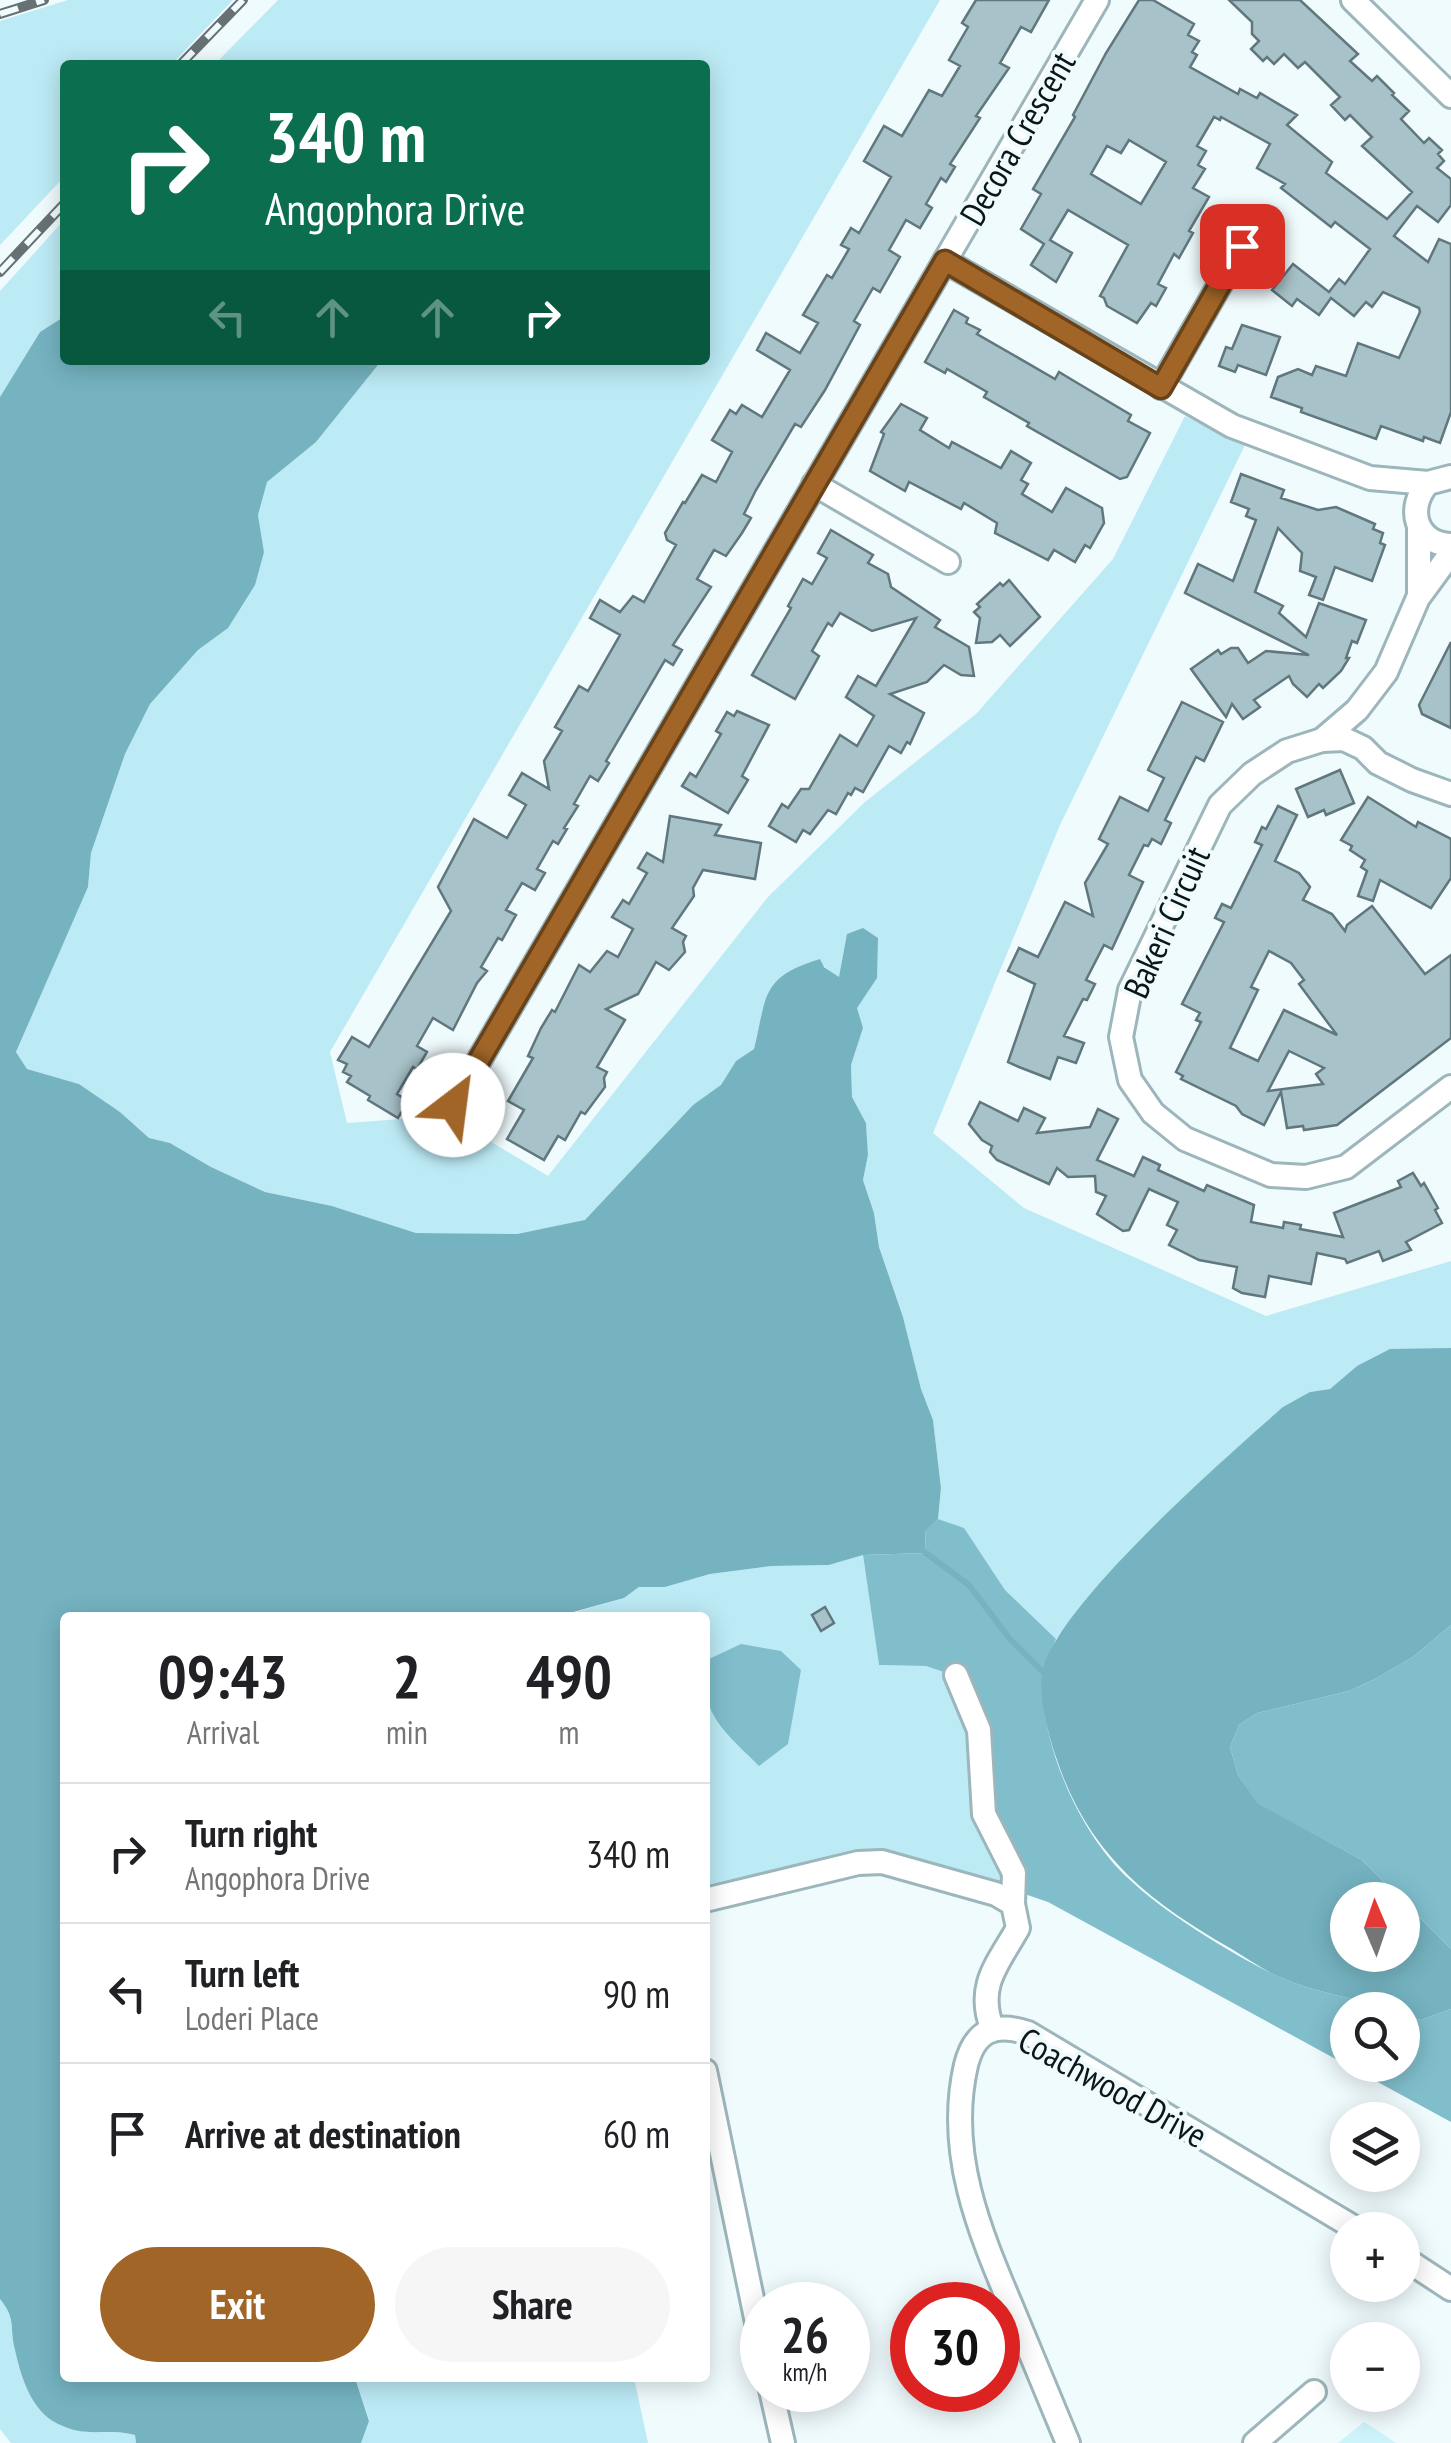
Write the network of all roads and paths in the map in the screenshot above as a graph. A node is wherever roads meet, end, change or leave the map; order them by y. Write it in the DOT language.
graph roads {
  1 [pos="1097,0"];
  2 [pos="1354,0"];
  3 [pos="1451,96"];
  4 [pos="1242,246"];
  5 [pos="945,261"];
  6 [pos="1161,388"];
  7 [pos="1441,477"];
  8 [pos="1370,478"];
  9 [pos="814,484"];
  10 [pos="1417,523"];
  11 [pos="1451,545"];
  12 [pos="1451,553"];
  13 [pos="948,562"];
  14 [pos="1418,598"];
  15 [pos="1322,740"];
  16 [pos="1451,794"];
  17 [pos="1451,1087"];
  18 [pos="453,1105"];
  19 [pos="956,1676"];
  20 [pos="710,1899"];
  21 [pos="1013,1904"];
  22 [pos="992,2028"];
  23 [pos="710,2095"];
  24 [pos="1330,2213"];
  25 [pos="1420,2269"];
  26 [pos="749,2282"];
  27 [pos="1451,2289"];
  28 [pos="1314,2392"];
  29 [pos="776,2412"];
  30 [pos="782,2443"];
  31 [pos="1068,2443"];
  32 [pos="1254,2443"];
  1 -- 5 [label="street, Decora Crescent"];
  2 -- 3 [label="street"];
  4 -- 6 [label="street"];
  5 -- 6 [label="street"];
  5 -- 9 [label="street, Decora Crescent"];
  6 -- 8 [label="street"];
  7 -- 8 [label="street"];
  7 -- 10 [label="street"];
  8 -- 10 [label="street"];
  9 -- 13 [label="street"];
  9 -- 18 [label="street, Decora Crescent"];
  10 -- 11 [label="street"];
  10 -- 14 [label="street, Bakeri Circuit"];
  12 -- 14 [label="street, Bakeri Circuit"];
  14 -- 15 [label="street, Bakeri Circuit"];
  15 -- 16 [label="street"];
  15 -- 17 [label="street, Bakeri Circuit"];
  19 -- 21 [label="street"];
  20 -- 21 [label="street"];
  21 -- 22 [label="street"];
  22 -- 24 [label="street, Coachwood Drive"];
  22 -- 31 [label="street, Coachwood Drive"];
  23 -- 26 [label="street"];
  25 -- 27 [label="street"];
  28 -- 32 [label="street"];
  29 -- 30 [label="street"];
}
